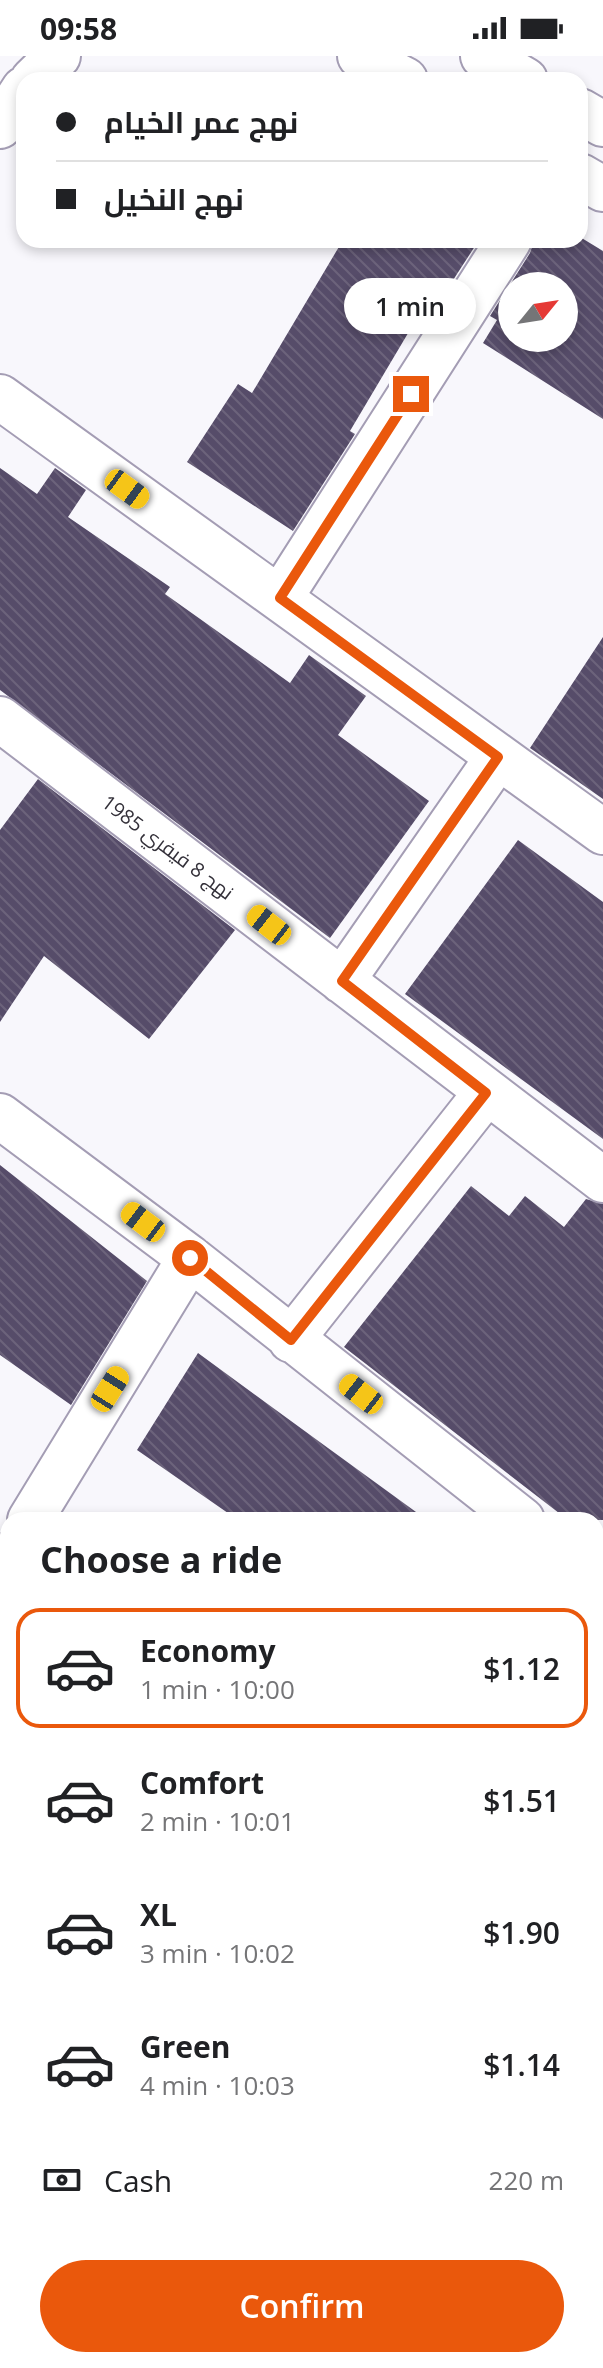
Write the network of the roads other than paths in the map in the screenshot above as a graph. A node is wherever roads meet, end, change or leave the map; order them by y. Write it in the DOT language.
graph roads {
  1 [pos="58,56"];
  2 [pos="360,56"];
  3 [pos="483,56"];
  4 [pos="40,72"];
  5 [pos="390,72"];
  6 [pos="511,72"];
  7 [pos="504,248"];
  8 [pos="0,397"];
  9 [pos="280,598"];
  10 [pos="0,719"];
  11 [pos="498,757"];
  12 [pos="603,832"];
  13 [pos="342,981"];
  14 [pos="486,1093"];
  15 [pos="0,1116"];
  16 [pos="603,1180"];
  17 [pos="190,1258"];
  18 [pos="291,1340"];
  19 [pos="35,1512"];
  20 [pos="512,1512"];
  1 -- 4 [label="street"];
  2 -- 5 [label="street"];
  3 -- 6 [label="street"];
  7 -- 9 [label="street"];
  8 -- 9 [label="street"];
  9 -- 11 [label="street"];
  10 -- 13 [label="street, نهج 8 فيفري 1985"];
  11 -- 12 [label="street"];
  11 -- 13 [label="street"];
  13 -- 14 [label="street, نهج 8 فيفري 1985"];
  14 -- 16 [label="street, نهج 8 فيفري 1985"];
  14 -- 18 [label="street"];
  15 -- 17 [label="street"];
  17 -- 18 [label="street"];
  17 -- 19 [label="street"];
  18 -- 20 [label="street"];
}
